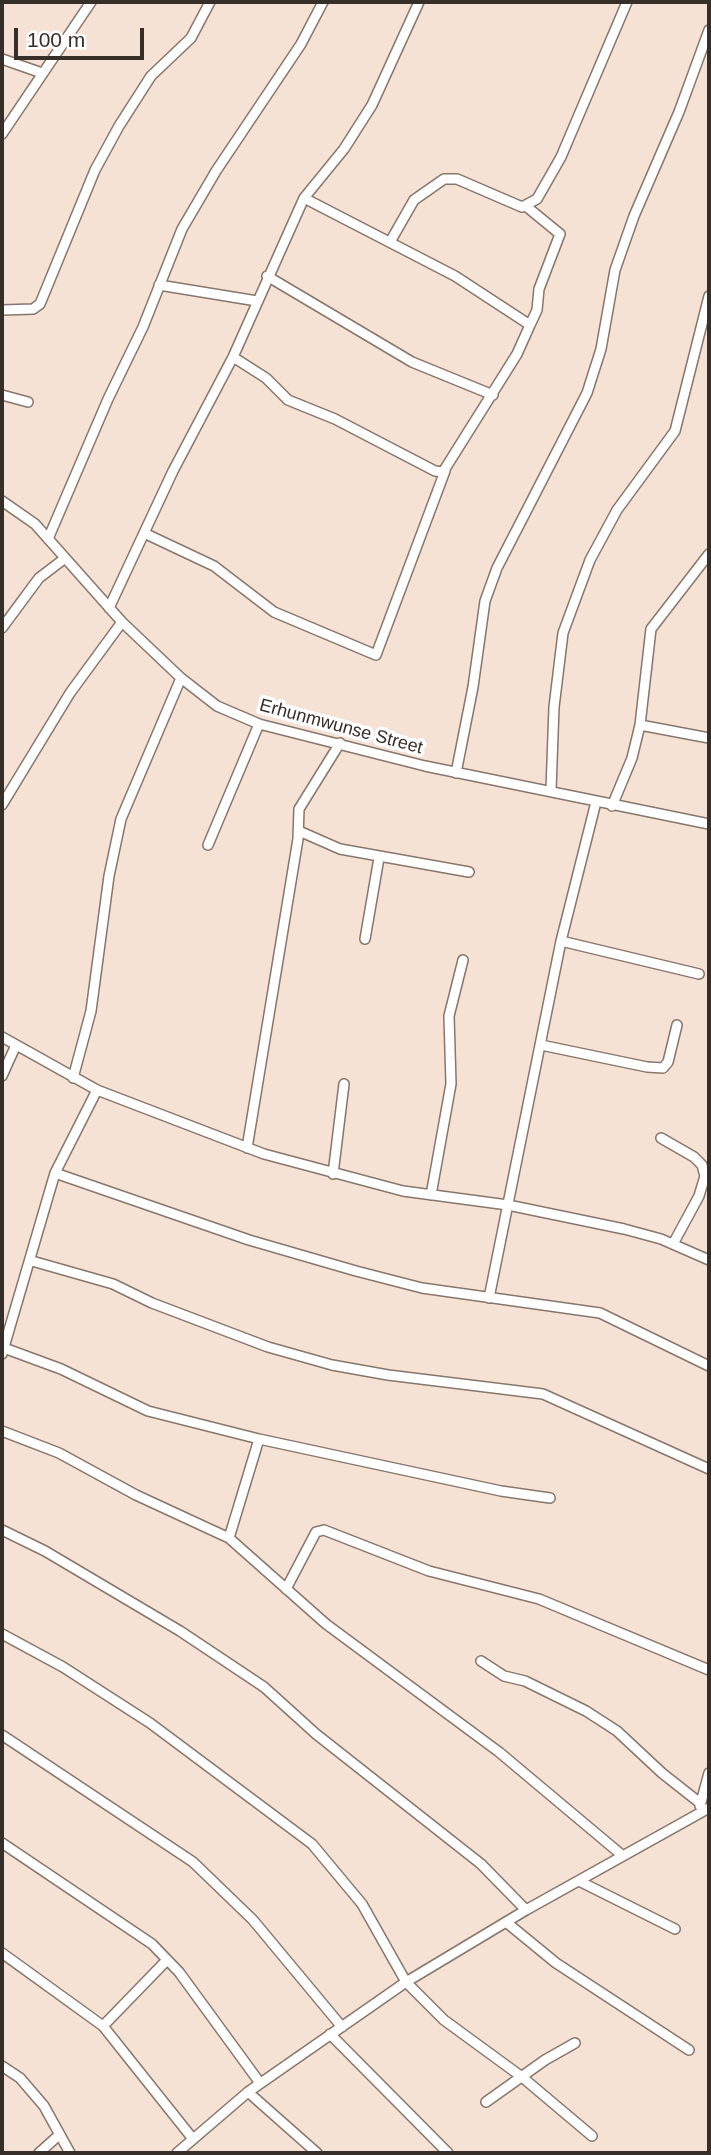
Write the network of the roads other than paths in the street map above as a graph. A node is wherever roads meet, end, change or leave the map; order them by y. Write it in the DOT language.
graph roads {
  1 [pos="91,2"];
  2 [pos="210,2"];
  3 [pos="323,2"];
  4 [pos="419,2"];
  5 [pos="627,2"];
  6 [pos="709,30"];
  7 [pos="2,59"];
  8 [pos="42,73"];
  9 [pos="2,134"];
  10 [pos="304,198"];
  11 [pos="527,207"];
  12 [pos="390,242"];
  13 [pos="267,276"];
  14 [pos="159,285"];
  15 [pos="709,296"];
  16 [pos="257,301"];
  17 [pos="2,310"];
  18 [pos="530,325"];
  19 [pos="233,357"];
  20 [pos="2,394"];
  21 [pos="492,396"];
  22 [pos="28,402"];
  23 [pos="445,471"];
  24 [pos="2,500"];
  25 [pos="144,533"];
  26 [pos="48,538"];
  27 [pos="709,554"];
  28 [pos="64,559"];
  29 [pos="109,608"];
  30 [pos="122,622"];
  31 [pos="2,628"];
  32 [pos="181,678"];
  33 [pos="260,724"];
  34 [pos="640,725"];
  35 [pos="709,738"];
  36 [pos="340,743"];
  37 [pos="456,773"];
  38 [pos="551,790"];
  39 [pos="596,802"];
  40 [pos="2,805"];
  41 [pos="612,806"];
  42 [pos="709,824"];
  43 [pos="299,831"];
  44 [pos="208,845"];
  45 [pos="379,858"];
  46 [pos="469,873"];
  47 [pos="365,939"];
  48 [pos="561,941"];
  49 [pos="463,960"];
  50 [pos="699,974"];
  51 [pos="677,1025"];
  52 [pos="2,1037"];
  53 [pos="16,1045"];
  54 [pos="541,1045"];
  55 [pos="2,1076"];
  56 [pos="73,1078"];
  57 [pos="344,1084"];
  58 [pos="97,1090"];
  59 [pos="661,1138"];
  60 [pos="247,1148"];
  61 [pos="55,1173"];
  62 [pos="332,1174"];
  63 [pos="431,1195"];
  64 [pos="508,1205"];
  65 [pos="673,1244"];
  66 [pos="709,1260"];
  67 [pos="32,1261"];
  68 [pos="489,1298"];
  69 [pos="3,1351"];
  70 [pos="709,1366"];
  71 [pos="2,1431"];
  72 [pos="259,1439"];
  73 [pos="709,1469"];
  74 [pos="550,1498"];
  75 [pos="2,1530"];
  76 [pos="229,1538"];
  77 [pos="286,1589"];
  78 [pos="2,1634"];
  79 [pos="481,1661"];
  80 [pos="709,1670"];
  81 [pos="2,1735"];
  82 [pos="709,1773"];
  83 [pos="703,1808"];
  84 [pos="2,1843"];
  85 [pos="623,1856"];
  86 [pos="579,1881"];
  87 [pos="526,1910"];
  88 [pos="506,1922"];
  89 [pos="675,1929"];
  90 [pos="2,1953"];
  91 [pos="167,1959"];
  92 [pos="405,1982"];
  93 [pos="103,2026"];
  94 [pos="341,2027"];
  95 [pos="330,2034"];
  96 [pos="575,2043"];
  97 [pos="689,2050"];
  98 [pos="2,2066"];
  99 [pos="522,2077"];
  100 [pos="260,2083"];
  101 [pos="248,2092"];
  102 [pos="486,2102"];
  103 [pos="59,2135"];
  104 [pos="592,2136"];
  105 [pos="193,2139"];
  106 [pos="184,2151"];
  107 [pos="39,2153"];
  108 [pos="70,2153"];
  109 [pos="317,2153"];
  110 [pos="448,2153"];
  1 -- 8 [label="street"];
  2 -- 17 [label="street"];
  3 -- 14 [label="street"];
  4 -- 10 [label="street"];
  5 -- 11 [label="street"];
  6 -- 37 [label="street"];
  7 -- 8 [label="street"];
  8 -- 9 [label="street"];
  10 -- 12 [label="street"];
  10 -- 13 [label="street"];
  11 -- 12 [label="street"];
  11 -- 18 [label="street"];
  12 -- 18 [label="street"];
  13 -- 16 [label="street"];
  13 -- 21 [label="street"];
  14 -- 16 [label="street"];
  14 -- 26 [label="street"];
  15 -- 38 [label="street"];
  16 -- 19 [label="street"];
  18 -- 21 [label="street"];
  19 -- 23 [label="street"];
  19 -- 25 [label="street"];
  20 -- 22 [label="street"];
  21 -- 23 [label="street"];
  23 -- 25 [label="street"];
  24 -- 26 [label="street, Erhunmwunse Street"];
  25 -- 29 [label="street"];
  26 -- 28 [label="street, Erhunmwunse Street"];
  27 -- 34 [label="street"];
  28 -- 29 [label="street, Erhunmwunse Street"];
  28 -- 31 [label="street"];
  29 -- 30 [label="street, Erhunmwunse Street"];
  30 -- 32 [label="street, Erhunmwunse Street"];
  30 -- 40 [label="street"];
  32 -- 33 [label="street, Erhunmwunse Street"];
  32 -- 56 [label="street"];
  33 -- 36 [label="street, Erhunmwunse Street"];
  33 -- 44 [label="street"];
  34 -- 35 [label="street"];
  34 -- 41 [label="street"];
  36 -- 37 [label="street, Erhunmwunse Street"];
  36 -- 43 [label="street"];
  37 -- 38 [label="street, Erhunmwunse Street"];
  38 -- 39 [label="street, Erhunmwunse Street"];
  39 -- 41 [label="street, Erhunmwunse Street"];
  39 -- 48 [label="street"];
  41 -- 42 [label="street, Erhunmwunse Street"];
  43 -- 45 [label="street"];
  43 -- 60 [label="street"];
  45 -- 46 [label="street"];
  45 -- 47 [label="street"];
  48 -- 50 [label="street"];
  48 -- 54 [label="street"];
  49 -- 63 [label="street"];
  51 -- 54 [label="street"];
  52 -- 53 [label="street"];
  53 -- 55 [label="street"];
  53 -- 56 [label="street"];
  54 -- 64 [label="street"];
  56 -- 58 [label="street"];
  57 -- 62 [label="street"];
  58 -- 60 [label="street"];
  58 -- 61 [label="street"];
  59 -- 65 [label="street"];
  60 -- 62 [label="street"];
  61 -- 67 [label="street"];
  61 -- 68 [label="street"];
  62 -- 63 [label="street"];
  63 -- 64 [label="street"];
  64 -- 65 [label="street"];
  64 -- 68 [label="street"];
  65 -- 66 [label="street"];
  67 -- 69 [label="street"];
  67 -- 73 [label="street"];
  68 -- 70 [label="street"];
  69 -- 72 [label="street"];
  71 -- 76 [label="street"];
  72 -- 74 [label="street"];
  72 -- 76 [label="street"];
  75 -- 87 [label="street"];
  76 -- 77 [label="street"];
  77 -- 80 [label="street"];
  77 -- 85 [label="street"];
  78 -- 92 [label="street"];
  79 -- 83 [label="street"];
  81 -- 94 [label="street"];
  82 -- 83 [label="street"];
  83 -- 85 [label="street"];
  84 -- 91 [label="street"];
  85 -- 86 [label="street"];
  86 -- 87 [label="street"];
  86 -- 89 [label="street"];
  87 -- 88 [label="street"];
  88 -- 92 [label="street"];
  88 -- 97 [label="street"];
  90 -- 93 [label="street"];
  91 -- 93 [label="street"];
  91 -- 100 [label="street"];
  92 -- 94 [label="street"];
  92 -- 99 [label="street"];
  93 -- 105 [label="street"];
  94 -- 95 [label="street"];
  95 -- 100 [label="street"];
  95 -- 110 [label="street"];
  96 -- 99 [label="street"];
  98 -- 103 [label="street"];
  99 -- 102 [label="street"];
  99 -- 104 [label="street"];
  100 -- 101 [label="street"];
  101 -- 105 [label="street"];
  101 -- 109 [label="street"];
  103 -- 107 [label="street"];
  103 -- 108 [label="street"];
  105 -- 106 [label="street"];
}
